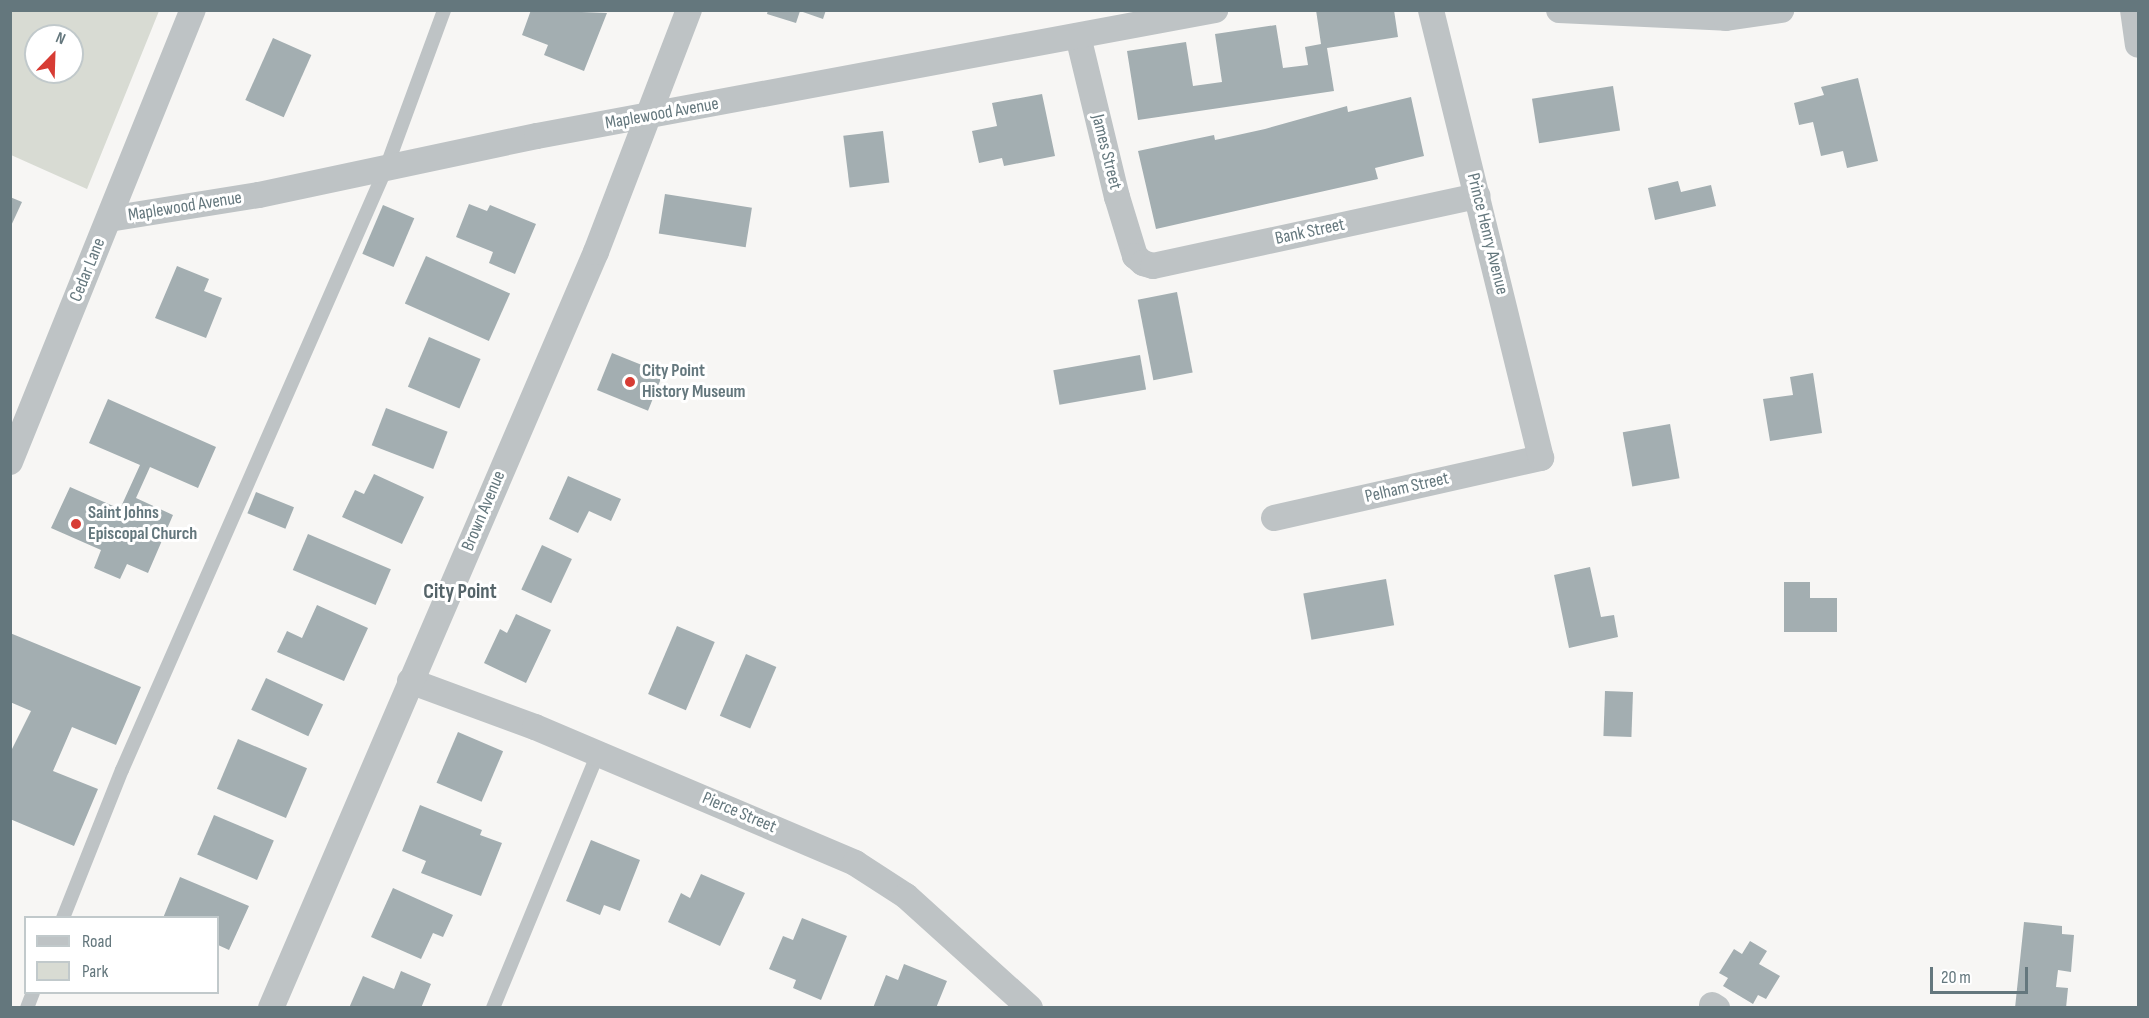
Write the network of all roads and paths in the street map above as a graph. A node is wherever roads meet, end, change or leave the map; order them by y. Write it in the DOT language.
graph roads {
  1 [pos="193,10"];
  2 [pos="444,10"];
  3 [pos="689,10"];
  4 [pos="1215,10"];
  5 [pos="1431,10"];
  6 [pos="1559,10"];
  7 [pos="1781,10"];
  8 [pos="2133,10"];
  9 [pos="1078,36"];
  10 [pos="2139,45"];
  11 [pos="648,116"];
  12 [pos="386,168"];
  13 [pos="1478,196"];
  14 [pos="109,219"];
  15 [pos="1143,263"];
  16 [pos="1541,458"];
  17 [pos="10,462"];
  18 [pos="1274,518"];
  19 [pos="410,681"];
  20 [pos="598,753"];
  21 [pos="64,916"];
  22 [pos="33,994"];
  23 [pos="1021,1005"];
  24 [pos="27,1008"];
  25 [pos="271,1008"];
  26 [pos="494,1008"];
  1 -- 14 [label="street, Cedar Lane"];
  2 -- 12 [label="lane"];
  3 -- 11 [label="street, Brown Avenue"];
  4 -- 9 [label="street, Maplewood Avenue"];
  5 -- 13 [label="street, Prince Henry Avenue"];
  6 -- 7 [label="street"];
  8 -- 10 [label="street"];
  9 -- 11 [label="street, Maplewood Avenue"];
  9 -- 15 [label="street, James Street"];
  11 -- 12 [label="street, Maplewood Avenue"];
  11 -- 19 [label="street, Brown Avenue"];
  12 -- 14 [label="street, Maplewood Avenue"];
  12 -- 21 [label="lane"];
  13 -- 15 [label="street, Bank Street"];
  13 -- 16 [label="street, Prince Henry Avenue"];
  14 -- 17 [label="street, Cedar Lane"];
  16 -- 18 [label="street, Pelham Street"];
  19 -- 20 [label="street, Pierce Street"];
  19 -- 25 [label="street, Brown Avenue"];
  20 -- 23 [label="street, Pierce Street"];
  20 -- 26 [label="lane"];
  22 -- 24 [label="lane"];
}
